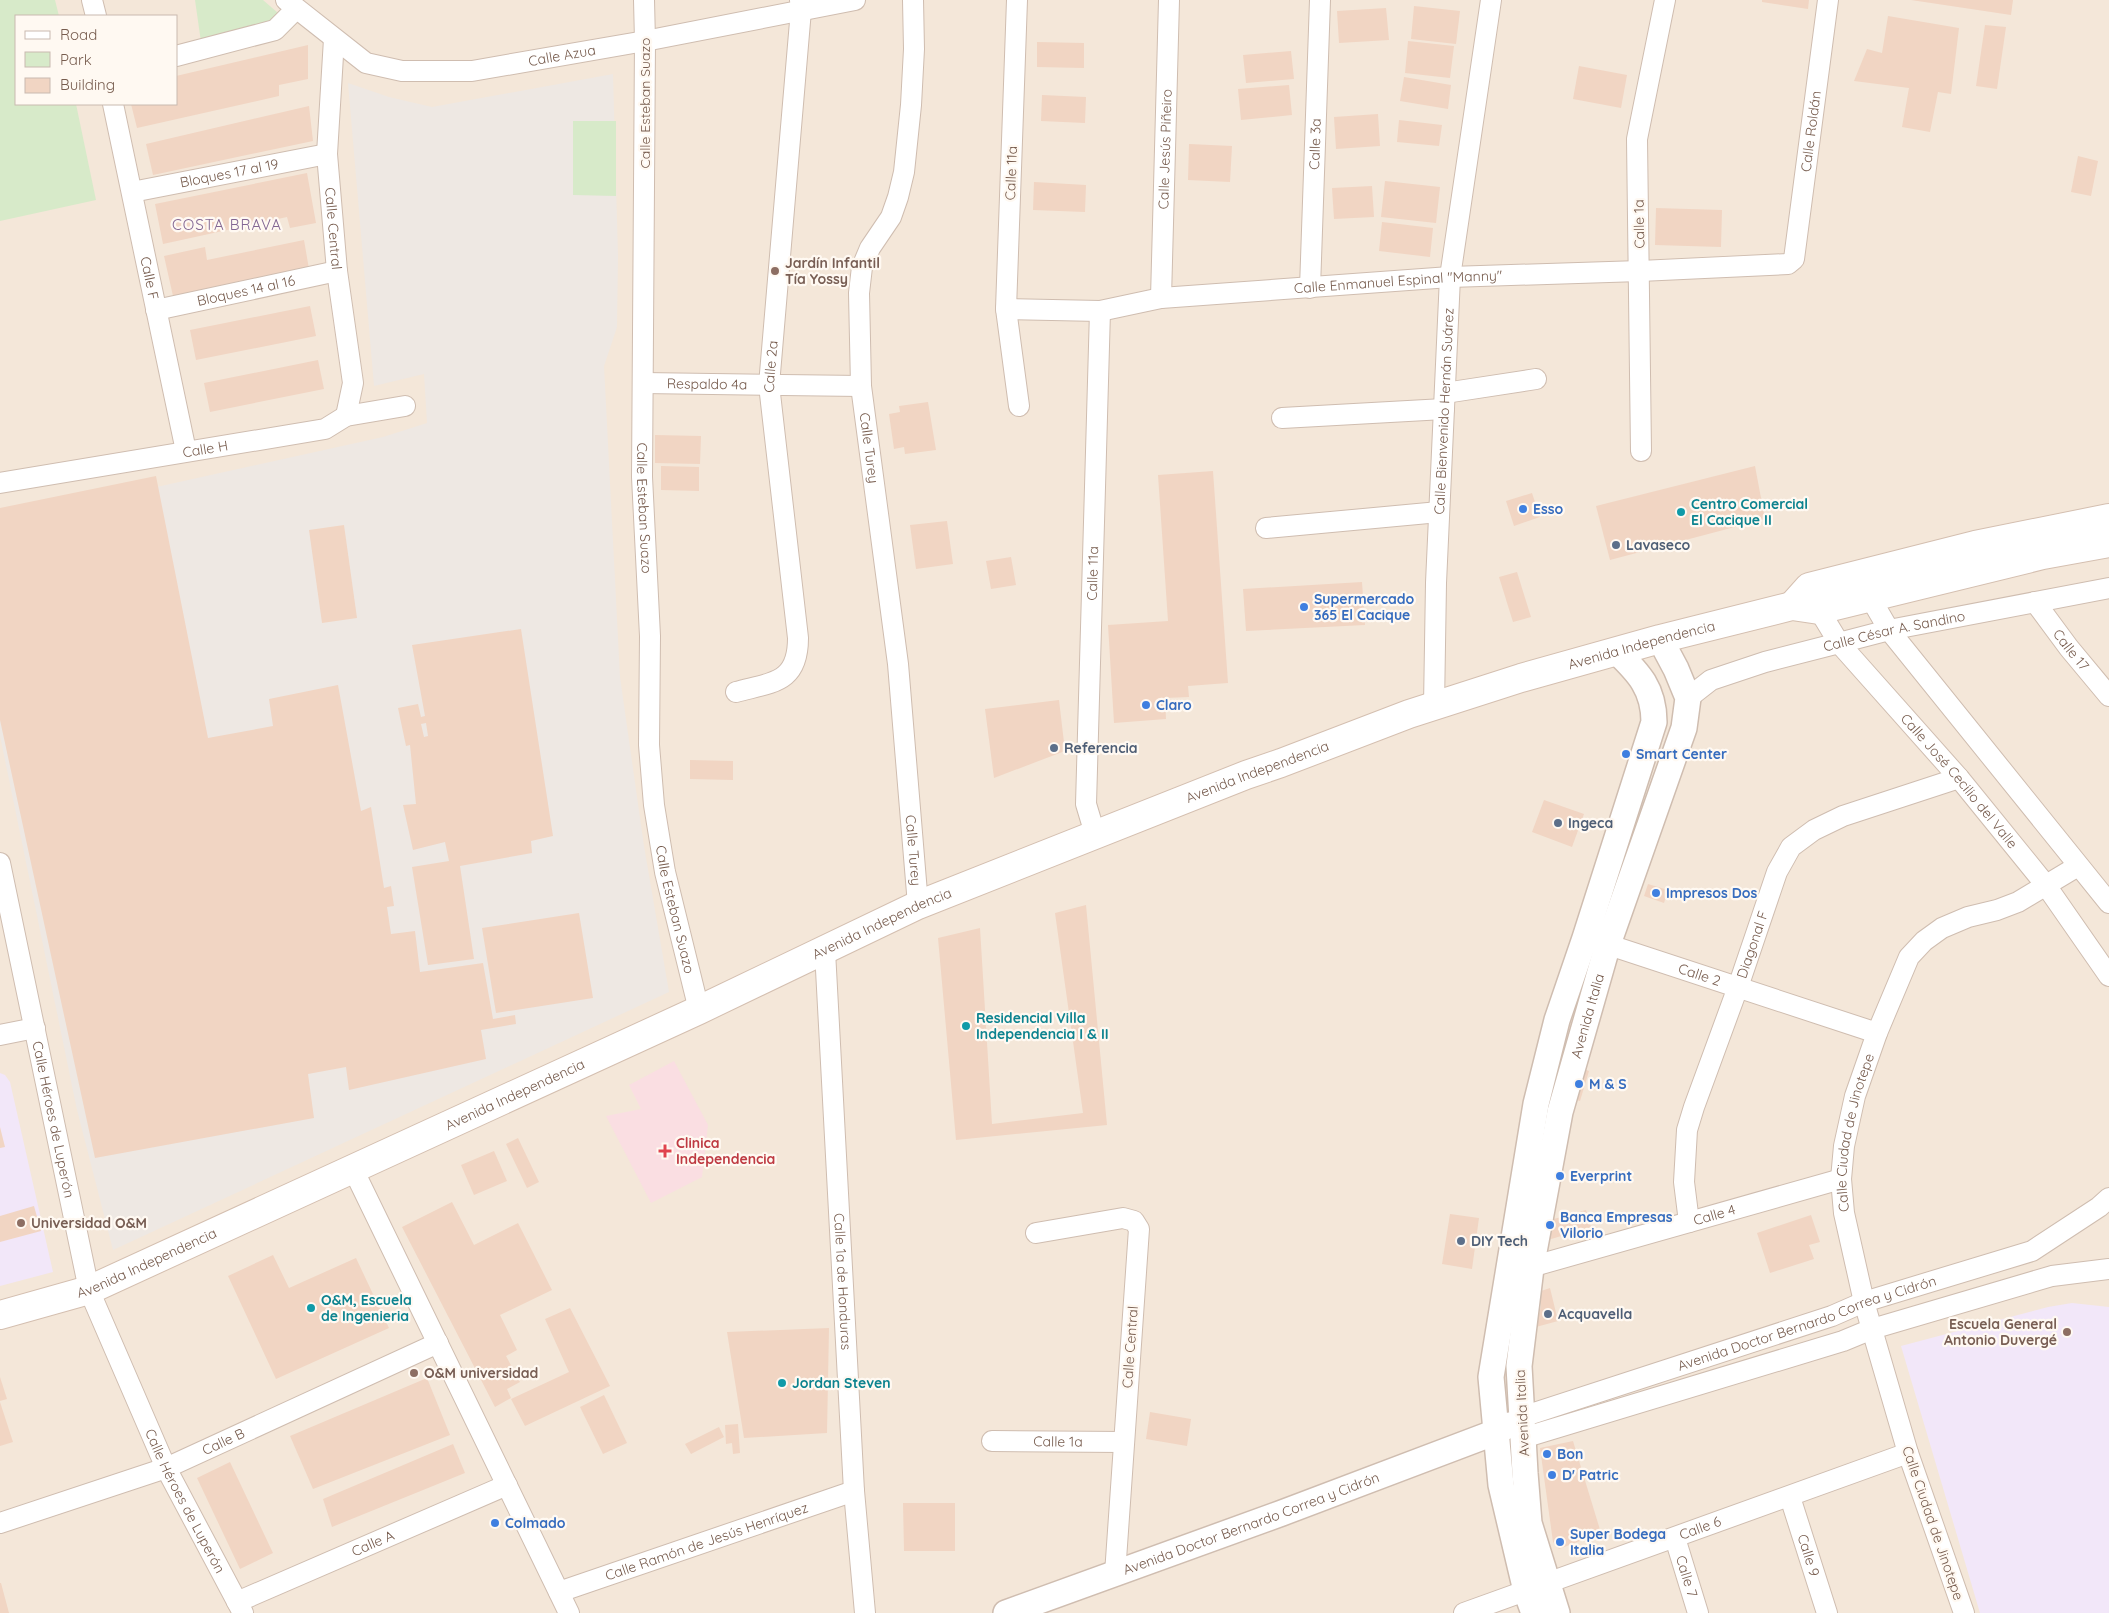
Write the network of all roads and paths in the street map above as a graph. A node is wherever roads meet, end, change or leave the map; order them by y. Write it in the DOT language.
graph roads {
  1 [pos="92,0"];
  2 [pos="644,0"];
  3 [pos="855,0"];
  4 [pos="912,0"];
  5 [pos="1017,0"];
  6 [pos="1169,0"];
  7 [pos="1320,0"];
  8 [pos="1491,0"];
  9 [pos="1665,0"];
  10 [pos="1828,0"];
  11 [pos="291,4"];
  12 [pos="801,5"];
  13 [pos="96,15"];
  14 [pos="334,39"];
  15 [pos="645,41"];
  16 [pos="178,55"];
  17 [pos="113,105"];
  18 [pos="327,154"];
  19 [pos="132,192"];
  20 [pos="1792,262"];
  21 [pos="337,271"];
  22 [pos="1640,271"];
  23 [pos="1450,277"];
  24 [pos="1310,288"];
  25 [pos="1161,298"];
  26 [pos="1006,309"];
  27 [pos="156,310"];
  28 [pos="1100,311"];
  29 [pos="1536,379"];
  30 [pos="643,383"];
  31 [pos="769,385"];
  32 [pos="862,386"];
  33 [pos="1444,401"];
  34 [pos="405,406"];
  35 [pos="1019,406"];
  36 [pos="346,416"];
  37 [pos="1282,418"];
  38 [pos="186,451"];
  39 [pos="1641,451"];
  40 [pos="0,483"];
  41 [pos="1439,512"];
  42 [pos="2109,518"];
  43 [pos="1266,528"];
  44 [pos="2109,543"];
  45 [pos="1858,574"];
  46 [pos="2109,588"];
  47 [pos="1869,598"];
  48 [pos="1807,601"];
  49 [pos="2036,602"];
  50 [pos="1889,630"];
  51 [pos="1660,639"];
  52 [pos="1839,642"];
  53 [pos="1616,651"];
  54 [pos="736,692"];
  55 [pos="2109,696"];
  56 [pos="1688,698"];
  57 [pos="1434,706"];
  58 [pos="1959,778"];
  59 [pos="1095,834"];
  60 [pos="0,863"];
  61 [pos="2078,866"];
  62 [pos="2045,884"];
  63 [pos="2109,903"];
  64 [pos="918,905"];
  65 [pos="1597,941"];
  66 [pos="825,951"];
  67 [pos="2109,976"];
  68 [pos="1738,987"];
  69 [pos="699,1010"];
  70 [pos="35,1028"];
  71 [pos="1877,1033"];
  72 [pos="0,1035"];
  73 [pos="353,1169"];
  74 [pos="1841,1179"];
  75 [pos="2109,1198"];
  76 [pos="1689,1222"];
  77 [pos="1036,1233"];
  78 [pos="2109,1269"];
  79 [pos="1519,1270"];
  80 [pos="89,1290"];
  81 [pos="1864,1302"];
  82 [pos="0,1315"];
  83 [pos="1872,1329"];
  84 [pos="438,1343"];
  85 [pos="1522,1427"];
  86 [pos="1496,1432"];
  87 [pos="992,1441"];
  88 [pos="1123,1442"];
  89 [pos="1908,1454"];
  90 [pos="166,1468"];
  91 [pos="507,1485"];
  92 [pos="854,1491"];
  93 [pos="1790,1497"];
  94 [pos="0,1523"];
  95 [pos="1675,1538"];
  96 [pos="1115,1574"];
  97 [pos="559,1592"];
  98 [pos="1536,1596"];
  99 [pos="240,1607"];
  100 [pos="569,1613"];
  101 [pos="865,1613"];
  102 [pos="1006,1613"];
  103 [pos="1464,1613"];
  104 [pos="1557,1613"];
  105 [pos="1698,1613"];
  106 [pos="1827,1613"];
  107 [pos="1964,1613"];
  1 -- 13 [label="street"];
  2 -- 15 [label="street, Calle Esteban Suazo"];
  3 -- 12 [label="street, Calle Azua"];
  4 -- 32 [label="street, Calle Turey"];
  5 -- 26 [label="street, Calle 11a"];
  6 -- 25 [label="street, Calle Jesús Piñeiro"];
  7 -- 24 [label="street, Calle 3a"];
  8 -- 23 [label="street, Calle Bienvenido Hernán Suárez"];
  9 -- 22 [label="street, Calle 1a"];
  10 -- 20 [label="street, Calle Roldán"];
  11 -- 14 [label="street, Calle Azua"];
  11 -- 16 [label="street"];
  12 -- 15 [label="street, Calle Azua"];
  12 -- 31 [label="street, Calle 2a"];
  14 -- 15 [label="street, Calle Azua"];
  14 -- 18 [label="street, Calle Central"];
  15 -- 30 [label="street, Calle Esteban Suazo"];
  17 -- 19 [label="street, Calle F"];
  18 -- 19 [label="street, Bloques 17 al 19"];
  18 -- 21 [label="street, Calle Central"];
  19 -- 27 [label="street, Calle F"];
  20 -- 22 [label="street, Calle Enmanuel Espinal \"Manny\""];
  21 -- 27 [label="street, Bloques 14 al 16"];
  21 -- 36 [label="street, Calle Central"];
  22 -- 23 [label="street, Calle Enmanuel Espinal \"Manny\""];
  22 -- 39 [label="street, Calle 1a"];
  23 -- 24 [label="street, Calle Enmanuel Espinal \"Manny\""];
  23 -- 33 [label="street, Calle Bienvenido Hernán Suárez"];
  24 -- 25 [label="street, Calle Enmanuel Espinal \"Manny\""];
  25 -- 28 [label="street, Calle Enmanuel Espinal \"Manny\""];
  26 -- 28 [label="street, Calle Enmanuel Espinal \"Manny\""];
  26 -- 35 [label="street, Calle 11a"];
  27 -- 38 [label="street, Calle F"];
  28 -- 59 [label="street, Calle 11a"];
  29 -- 33 [label="street"];
  30 -- 31 [label="street, Respaldo 4a"];
  30 -- 69 [label="street, Calle Esteban Suazo"];
  31 -- 32 [label="street, Respaldo 4a"];
  31 -- 54 [label="street, Calle 2a"];
  32 -- 64 [label="street, Calle Turey"];
  33 -- 37 [label="street"];
  33 -- 41 [label="street, Calle Bienvenido Hernán Suárez"];
  34 -- 36 [label="street, Calle H"];
  36 -- 38 [label="street, Calle H"];
  38 -- 40 [label="street, Calle H"];
  41 -- 43 [label="street"];
  41 -- 57 [label="street, Calle Bienvenido Hernán Suárez"];
  42 -- 45 [label="main road, Avenida Independencia"];
  44 -- 47 [label="main road, Avenida Independencia"];
  45 -- 47 [label="street"];
  45 -- 48 [label="main road, Avenida Independencia"];
  46 -- 49 [label="street, Calle César A. Sandino"];
  47 -- 48 [label="main road, Avenida Independencia"];
  47 -- 50 [label="street"];
  48 -- 51 [label="main road, Avenida Independencia"];
  48 -- 52 [label="street, Calle José Cecilio del Valle"];
  49 -- 50 [label="street, Calle César A. Sandino"];
  49 -- 55 [label="street, Calle 17"];
  50 -- 52 [label="street, Calle César A. Sandino"];
  50 -- 61 [label="street"];
  51 -- 53 [label="main road, Avenida Independencia"];
  51 -- 56 [label="street"];
  52 -- 56 [label="street, Calle César A. Sandino"];
  52 -- 58 [label="street, Calle José Cecilio del Valle"];
  53 -- 57 [label="main road, Avenida Independencia"];
  53 -- 65 [label="street, Avenida Italia"];
  56 -- 65 [label="street, Avenida Italia"];
  57 -- 59 [label="main road, Avenida Independencia"];
  58 -- 62 [label="street, Calle José Cecilio del Valle"];
  58 -- 68 [label="street, Diagonal F"];
  59 -- 64 [label="main road, Avenida Independencia"];
  60 -- 70 [label="street, Calle Héroes de Luperón"];
  61 -- 62 [label="street, Calle Ciudad de Jinotepe"];
  61 -- 63 [label="street"];
  62 -- 67 [label="street, Calle José Cecilio del Valle"];
  62 -- 71 [label="street, Calle Ciudad de Jinotepe"];
  64 -- 66 [label="main road, Avenida Independencia"];
  65 -- 68 [label="street, Calle 2"];
  65 -- 79 [label="street, Avenida Italia"];
  66 -- 69 [label="main road, Avenida Independencia"];
  66 -- 92 [label="street, Calle 1a de Honduras"];
  68 -- 71 [label="street, Calle 2"];
  68 -- 76 [label="street, Diagonal F"];
  69 -- 73 [label="main road, Avenida Independencia"];
  70 -- 72 [label="street"];
  70 -- 80 [label="street, Calle Héroes de Luperón"];
  71 -- 74 [label="street, Calle Ciudad de Jinotepe"];
  73 -- 80 [label="main road, Avenida Independencia"];
  73 -- 84 [label="street"];
  74 -- 76 [label="street, Calle 4"];
  74 -- 81 [label="street, Calle Ciudad de Jinotepe"];
  75 -- 81 [label="street, Avenida Doctor Bernardo Correa y Cidrón"];
  76 -- 79 [label="street, Calle 4"];
  77 -- 88 [label="street, Calle Central"];
  78 -- 83 [label="street, Avenida Doctor Bernardo Correa y Cidrón"];
  79 -- 85 [label="street, Avenida Italia"];
  79 -- 86 [label="street, Avenida Italia"];
  80 -- 82 [label="main road, Avenida Independencia"];
  80 -- 90 [label="street, Calle Héroes de Luperón"];
  81 -- 83 [label="street, Calle Ciudad de Jinotepe"];
  81 -- 85 [label="street, Avenida Doctor Bernardo Correa y Cidrón"];
  83 -- 85 [label="street, Avenida Doctor Bernardo Correa y Cidrón"];
  83 -- 89 [label="street, Calle Ciudad de Jinotepe"];
  84 -- 90 [label="street, Calle B"];
  84 -- 91 [label="street"];
  85 -- 86 [label="street, Avenida Doctor Bernardo Correa y Cidrón"];
  85 -- 98 [label="street, Avenida Italia"];
  86 -- 96 [label="street, Avenida Doctor Bernardo Correa y Cidrón"];
  86 -- 98 [label="street, Avenida Italia"];
  87 -- 88 [label="street, Calle 1a"];
  88 -- 96 [label="street, Calle Central"];
  89 -- 93 [label="street, Calle 6"];
  89 -- 107 [label="street, Calle Ciudad de Jinotepe"];
  90 -- 94 [label="street, Calle B"];
  90 -- 99 [label="street, Calle Héroes de Luperón"];
  91 -- 97 [label="street"];
  91 -- 99 [label="street, Calle A"];
  92 -- 97 [label="street, Calle Ramón de Jesús Henríquez"];
  92 -- 101 [label="street, Calle 1a de Honduras"];
  93 -- 95 [label="street, Calle 6"];
  93 -- 106 [label="street, Calle 9"];
  95 -- 98 [label="street, Calle 6"];
  95 -- 105 [label="street, Calle 7"];
  96 -- 102 [label="street, Avenida Doctor Bernardo Correa y Cidrón"];
  97 -- 100 [label="street"];
  98 -- 103 [label="street, Calle 6"];
  98 -- 104 [label="street, Avenida Italia"];
}
